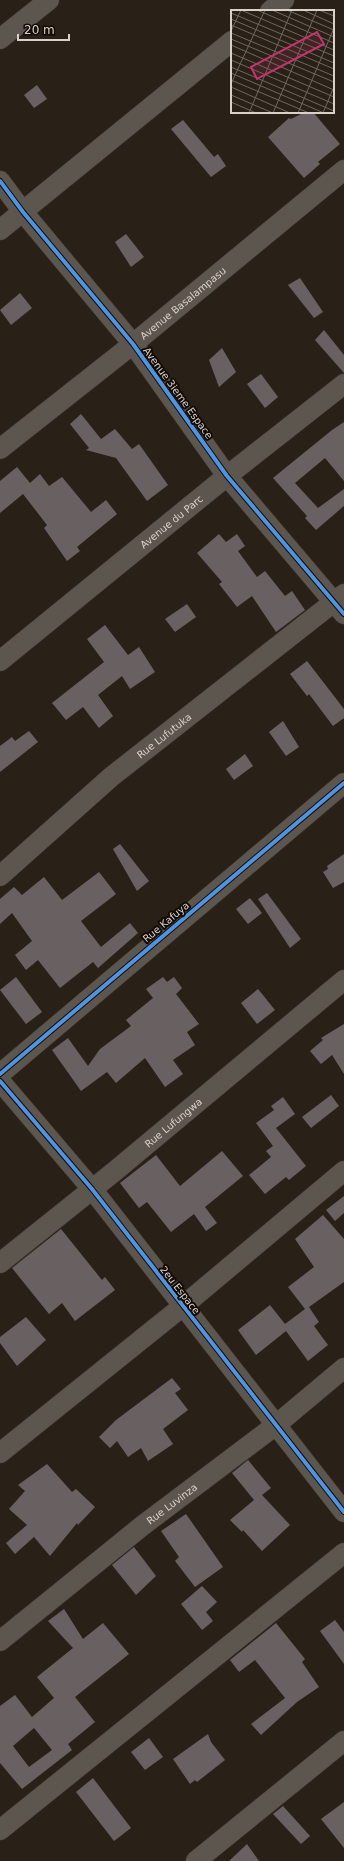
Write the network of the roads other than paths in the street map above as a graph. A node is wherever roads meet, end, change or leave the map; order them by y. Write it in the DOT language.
graph roads {
  1 [pos="49,0"];
  2 [pos="284,0"];
  3 [pos="271,10"];
  4 [pos="0,39"];
  5 [pos="231,42"];
  6 [pos="344,170"];
  7 [pos="0,182"];
  8 [pos="23,212"];
  9 [pos="0,230"];
  10 [pos="133,344"];
  11 [pos="344,384"];
  12 [pos="0,449"];
  13 [pos="228,476"];
  14 [pos="341,603"];
  15 [pos="0,662"];
  16 [pos="344,783"];
  17 [pos="0,876"];
  18 [pos="344,980"];
  19 [pos="0,1074"];
  20 [pos="0,1081"];
  21 [pos="344,1171"];
  22 [pos="92,1189"];
  23 [pos="0,1262"];
  24 [pos="183,1306"];
  25 [pos="344,1368"];
  26 [pos="276,1425"];
  27 [pos="0,1454"];
  28 [pos="344,1512"];
  29 [pos="344,1553"];
  30 [pos="0,1641"];
  31 [pos="344,1741"];
  32 [pos="0,1830"];
  33 [pos="196,1861"];
  1 -- 4 [label="street"];
  2 -- 3 [label="street"];
  5 -- 8 [label="street"];
  6 -- 10 [label="street, Avenue Basalampasu"];
  7 -- 8 [label="street, Avenue 3ieme Espace"];
  8 -- 9 [label="street"];
  8 -- 10 [label="street, Avenue 3ieme Espace"];
  10 -- 12 [label="street, Avenue Basalampasu"];
  10 -- 13 [label="street, Avenue 3ieme Espace"];
  11 -- 13 [label="street, Avenue du Parc"];
  13 -- 14 [label="street, Avenue 3ieme Espace"];
  13 -- 15 [label="street, Avenue du Parc"];
  14 -- 17 [label="street, Rue Lufutuka"];
  16 -- 19 [label="street, Rue Kafuya"];
  18 -- 22 [label="street, Rue Lufungwa"];
  20 -- 22 [label="street, 2eu Espace"];
  21 -- 24 [label="street"];
  22 -- 23 [label="street, Rue Lufungwa"];
  22 -- 24 [label="street, 2eu Espace"];
  24 -- 26 [label="street, 2eu Espace"];
  24 -- 27 [label="street"];
  25 -- 26 [label="street, Rue Luvinza"];
  26 -- 28 [label="street, 2eu Espace"];
  26 -- 30 [label="street, Rue Luvinza"];
  29 -- 32 [label="street"];
  31 -- 33 [label="street"];
}
